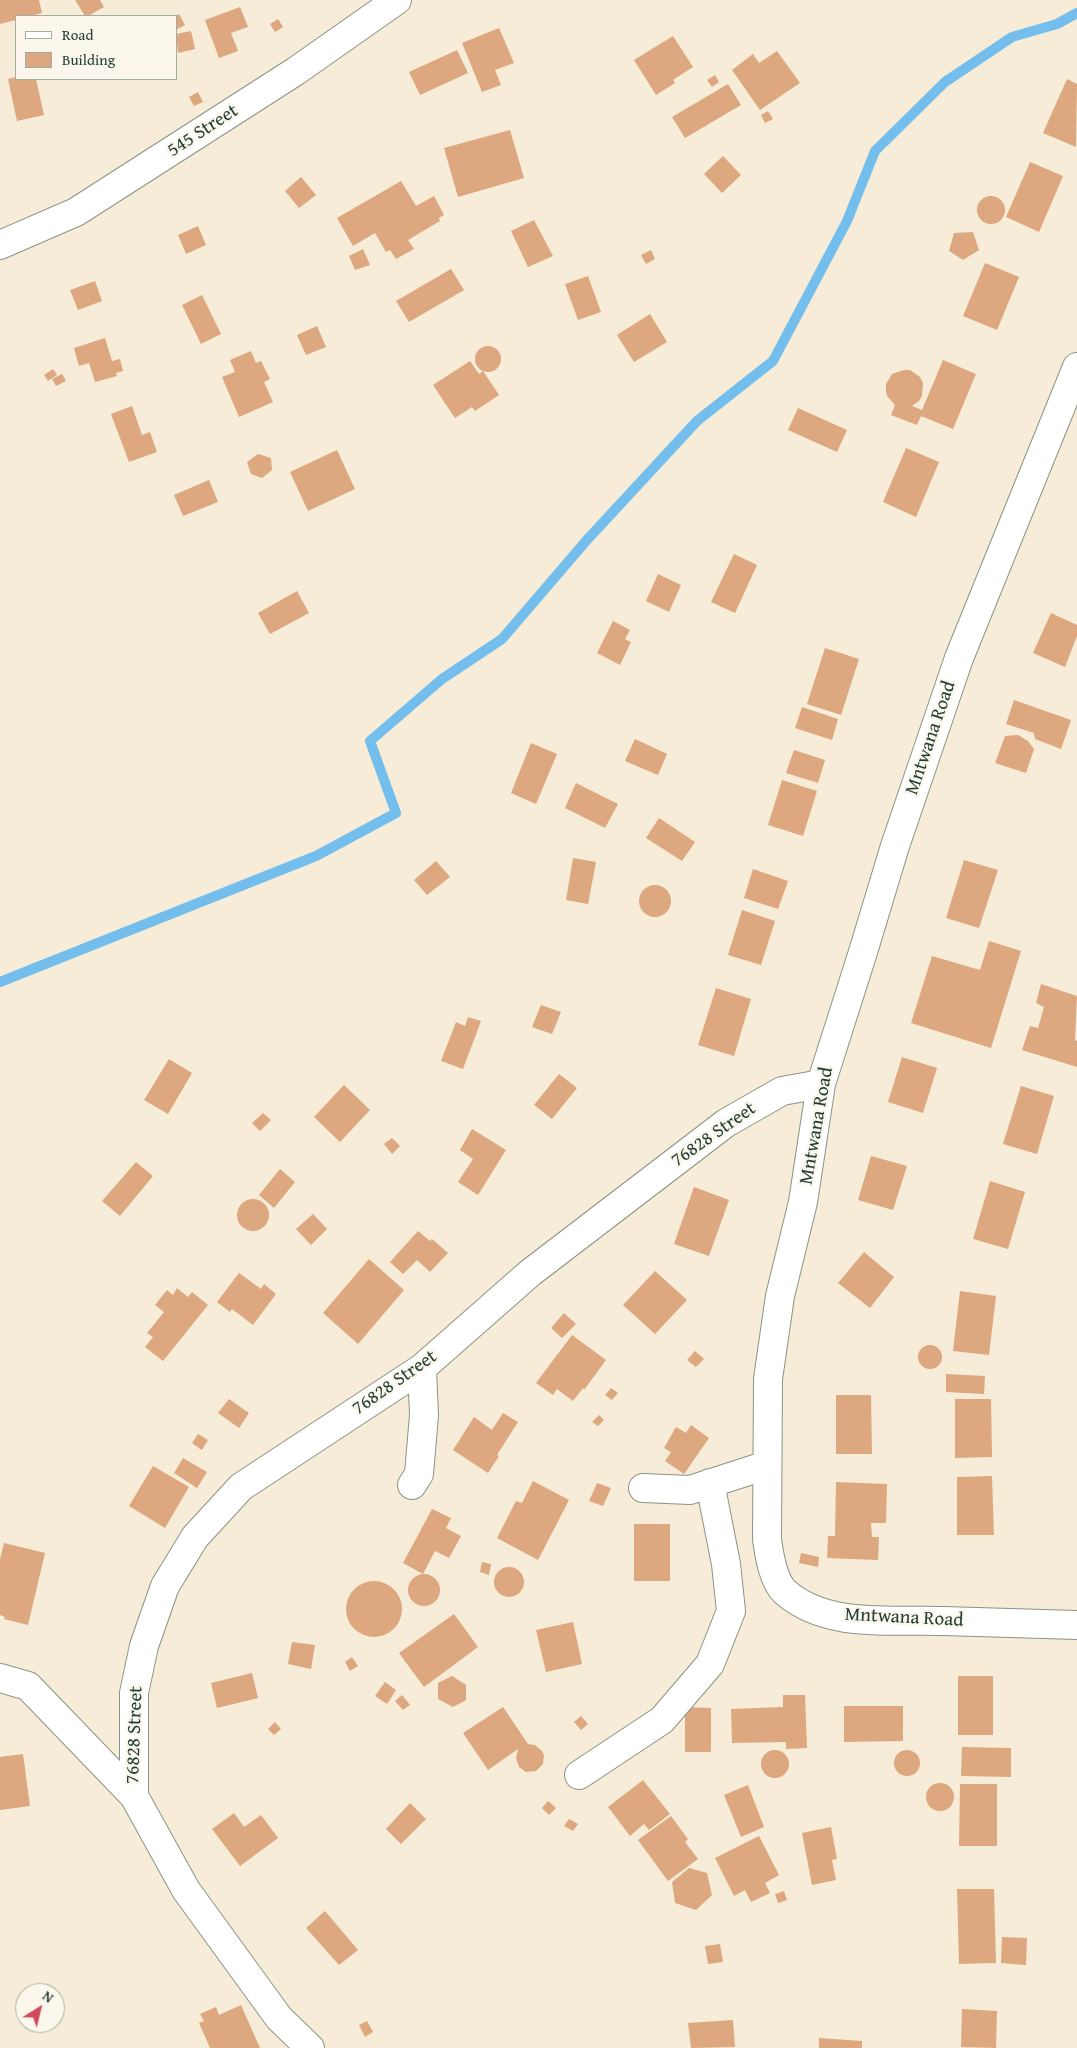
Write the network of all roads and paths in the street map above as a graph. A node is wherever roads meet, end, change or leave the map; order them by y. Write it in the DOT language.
graph roads {
  1 [pos="397,0"];
  2 [pos="0,245"];
  3 [pos="1077,367"];
  4 [pos="821,1084"];
  5 [pos="422,1368"];
  6 [pos="767,1465"];
  7 [pos="710,1483"];
  8 [pos="412,1486"];
  9 [pos="643,1488"];
  10 [pos="1077,1625"];
  11 [pos="0,1678"];
  12 [pos="579,1775"];
  13 [pos="134,1796"];
  14 [pos="310,2048"];
  1 -- 2 [label="street, 545 Street"];
  3 -- 4 [label="street, Mntwana Road"];
  4 -- 5 [label="street, 76828 Street"];
  4 -- 6 [label="street, Mntwana Road"];
  5 -- 8 [label="street"];
  5 -- 13 [label="street, 76828 Street"];
  6 -- 7 [label="street"];
  6 -- 10 [label="street, Mntwana Road"];
  7 -- 9 [label="street"];
  7 -- 12 [label="street"];
  11 -- 13 [label="street"];
  13 -- 14 [label="street"];
}
